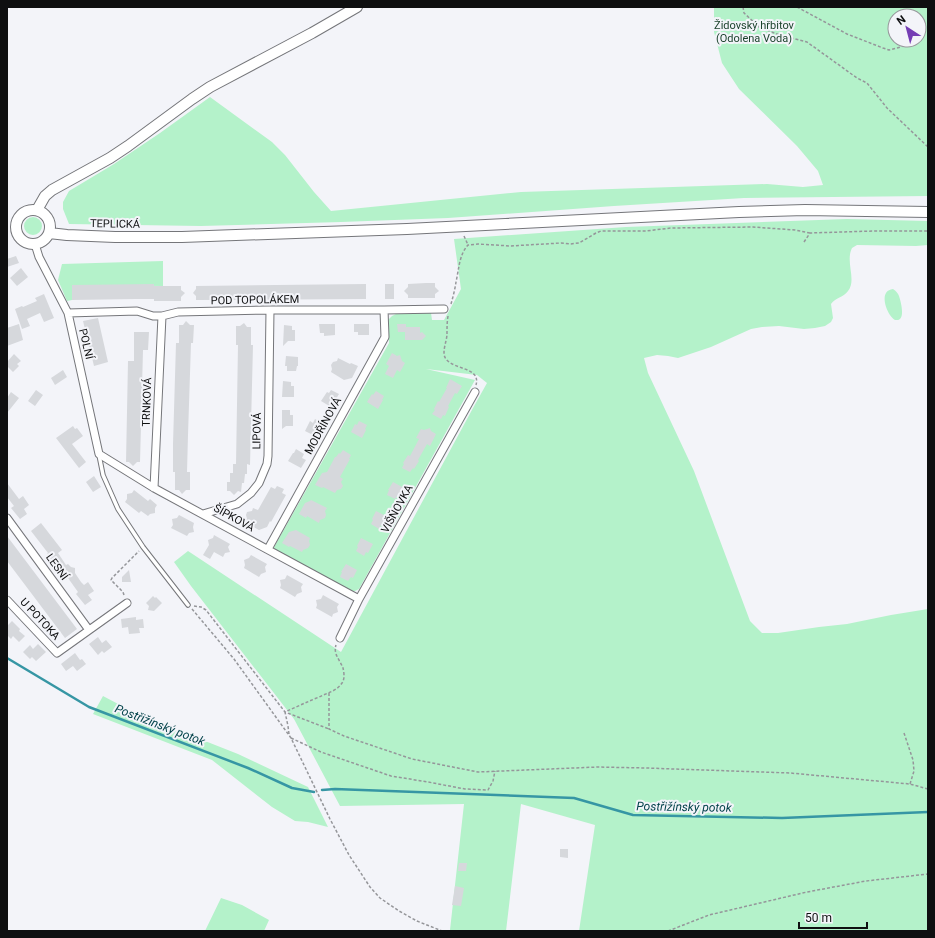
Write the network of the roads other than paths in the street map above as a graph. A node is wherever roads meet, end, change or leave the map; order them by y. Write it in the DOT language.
graph roads {
  1 [pos="357,7"];
  2 [pos="37,210"];
  3 [pos="928,212"];
  4 [pos="11,229"];
  5 [pos="48,233"];
  6 [pos="35,244"];
  7 [pos="270,310"];
  8 [pos="384,310"];
  9 [pos="448,310"];
  10 [pos="68,313"];
  11 [pos="162,316"];
  12 [pos="475,392"];
  13 [pos="99,454"];
  14 [pos="154,488"];
  15 [pos="203,514"];
  16 [pos="7,518"];
  17 [pos="268,549"];
  18 [pos="359,598"];
  19 [pos="7,600"];
  20 [pos="127,602"];
  21 [pos="188,605"];
  22 [pos="89,630"];
  23 [pos="340,638"];
  1 -- 2 [label="main road"];
  2 -- 4 [label="main road"];
  2 -- 5 [label="main road"];
  3 -- 5 [label="main road, TEPLICKÁ"];
  4 -- 6 [label="main road"];
  5 -- 6 [label="main road"];
  6 -- 10 [label="street, POLNÍ"];
  7 -- 8 [label="street, POD TOPOLÁKEM"];
  7 -- 11 [label="street, POD TOPOLÁKEM"];
  7 -- 15 [label="street, LIPOVÁ"];
  8 -- 9 [label="street, POD TOPOLÁKEM"];
  8 -- 17 [label="street, MODŘÍNOVÁ"];
  10 -- 11 [label="street, POD TOPOLÁKEM"];
  10 -- 13 [label="street, POLNÍ"];
  11 -- 14 [label="street, TRNKOVÁ"];
  12 -- 18 [label="street, VIŠŇOVKA"];
  13 -- 14 [label="street, ŠÍPKOVÁ"];
  13 -- 21 [label="lane"];
  14 -- 15 [label="street, ŠÍPKOVÁ"];
  15 -- 17 [label="street, ŠÍPKOVÁ"];
  16 -- 22 [label="street, LESNÍ"];
  17 -- 18 [label="street, ŠÍPKOVÁ"];
  18 -- 23 [label="street, VIŠŇOVKA"];
  19 -- 22 [label="street, U POTOKA"];
  20 -- 22 [label="street"];
}
